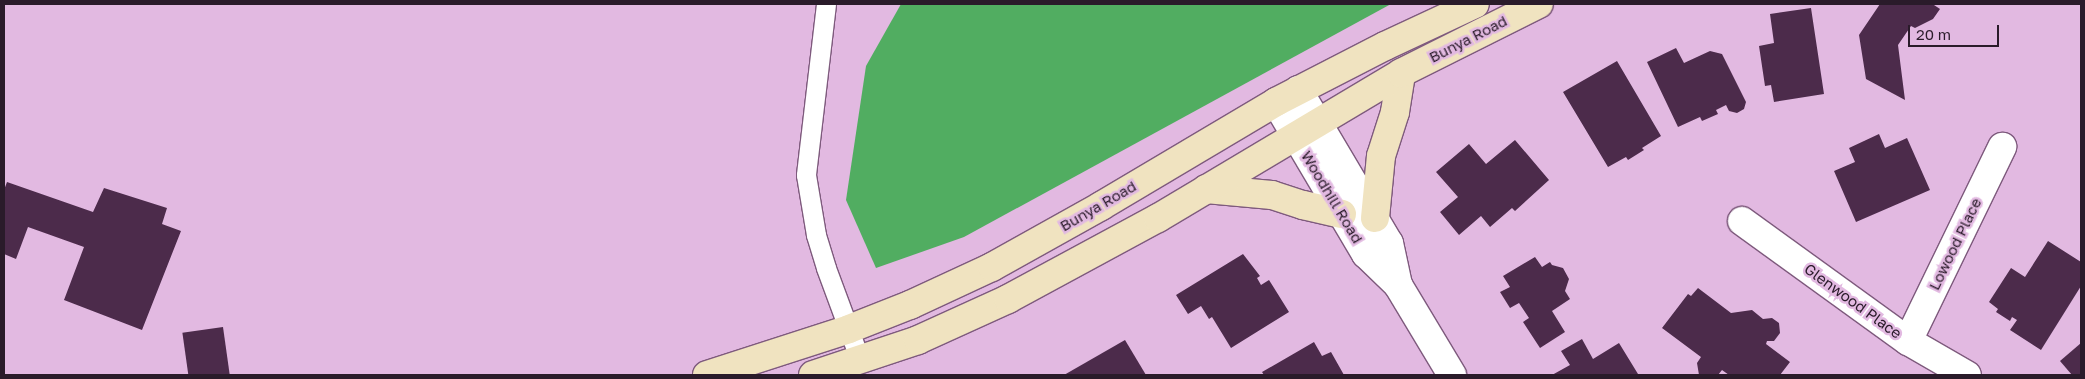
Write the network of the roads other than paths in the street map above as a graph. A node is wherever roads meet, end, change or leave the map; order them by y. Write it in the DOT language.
graph roads {
  1 [pos="826,4"];
  2 [pos="1475,4"];
  3 [pos="1539,4"];
  4 [pos="1401,73"];
  5 [pos="1287,96"];
  6 [pos="1307,129"];
  7 [pos="2002,147"];
  8 [pos="1206,189"];
  9 [pos="1342,214"];
  10 [pos="1375,218"];
  11 [pos="1742,221"];
  12 [pos="1398,285"];
  13 [pos="849,329"];
  14 [pos="1908,341"];
  15 [pos="860,360"];
  16 [pos="707,375"];
  17 [pos="813,375"];
  18 [pos="1452,375"];
  19 [pos="1967,375"];
  1 -- 13 [label="lane"];
  2 -- 5 [label="main road, Bunya Road"];
  3 -- 4 [label="main road, Bunya Road"];
  4 -- 6 [label="main road, Bunya Road"];
  4 -- 10 [label="main road"];
  5 -- 6 [label="street, Woodhill Road"];
  5 -- 13 [label="main road, Bunya Road"];
  6 -- 8 [label="main road, Bunya Road"];
  6 -- 9 [label="street, Woodhill Road"];
  6 -- 10 [label="street, Woodhill Road"];
  7 -- 14 [label="street, Lowood Place"];
  8 -- 9 [label="main road"];
  8 -- 15 [label="main road, Bunya Road"];
  9 -- 12 [label="street, Woodhill Road"];
  10 -- 12 [label="street, Woodhill Road"];
  11 -- 14 [label="street, Glenwood Place"];
  12 -- 18 [label="street, Woodhill Road"];
  13 -- 15 [label="lane"];
  13 -- 16 [label="main road, Bunya Road"];
  14 -- 19 [label="street, Glenwood Place"];
  15 -- 17 [label="main road, Bunya Road"];
}
